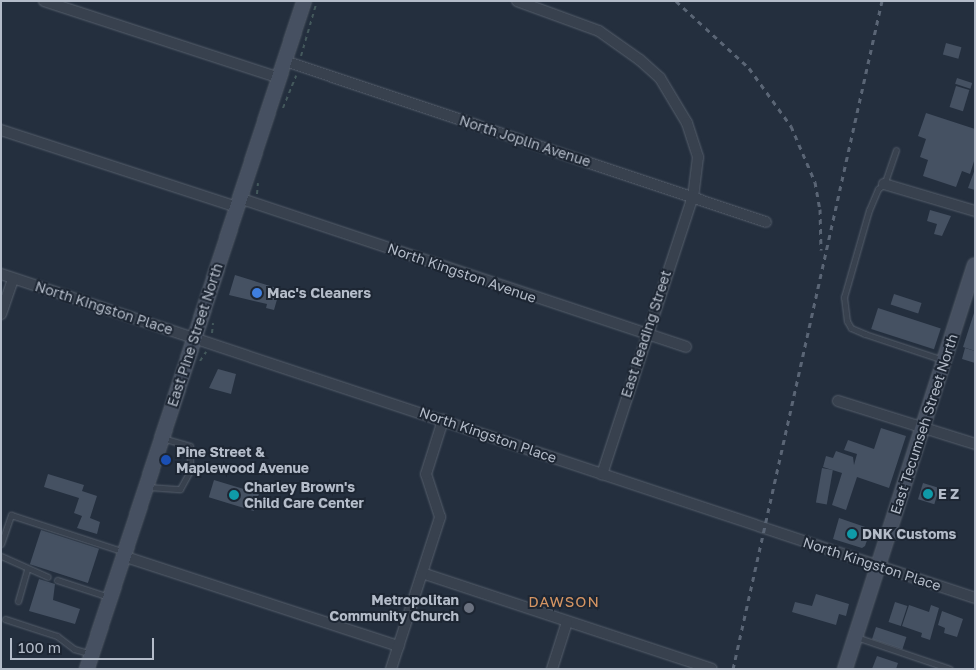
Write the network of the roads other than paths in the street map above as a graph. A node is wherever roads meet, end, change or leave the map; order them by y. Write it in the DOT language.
graph roads {
  1 [pos="44,1"];
  2 [pos="304,1"];
  3 [pos="517,1"];
  4 [pos="284,62"];
  5 [pos="279,78"];
  6 [pos="1,130"];
  7 [pos="896,150"];
  8 [pos="884,184"];
  9 [pos="693,196"];
  10 [pos="238,203"];
  11 [pos="975,211"];
  12 [pos="766,222"];
  13 [pos="975,265"];
  14 [pos="1,274"];
  15 [pos="13,278"];
  16 [pos="971,291"];
  17 [pos="1,314"];
  18 [pos="646,334"];
  19 [pos="195,338"];
  20 [pos="686,347"];
  21 [pos="944,361"];
  22 [pos="838,401"];
  23 [pos="443,420"];
  24 [pos="924,427"];
  25 [pos="162,438"];
  26 [pos="975,444"];
  27 [pos="602,474"];
  28 [pos="145,487"];
  29 [pos="1,544"];
  30 [pos="124,554"];
  31 [pos="1,556"];
  32 [pos="878,566"];
  33 [pos="27,570"];
  34 [pos="422,573"];
  35 [pos="48,577"];
  36 [pos="57,580"];
  37 [pos="110,597"];
  38 [pos="975,598"];
  39 [pos="18,601"];
  40 [pos="5,619"];
  41 [pos="567,622"];
  42 [pos="856,637"];
  43 [pos="399,646"];
  44 [pos="91,655"];
  45 [pos="86,669"];
  46 [pos="391,669"];
  47 [pos="552,669"];
  48 [pos="712,669"];
  49 [pos="845,669"];
  50 [pos="950,669"];
  1 -- 5 [label="street"];
  2 -- 4 [label="main road, East Pine Street North"];
  3 -- 9 [label="street, East Reading Street"];
  4 -- 5 [label="main road, East Pine Street North"];
  4 -- 9 [label="street, North Joplin Avenue"];
  5 -- 10 [label="main road, East Pine Street North"];
  6 -- 10 [label="street, North Kingston Avenue"];
  7 -- 8 [label="lane"];
  8 -- 11 [label="street"];
  8 -- 21 [label="lane"];
  9 -- 12 [label="street, North Joplin Avenue"];
  9 -- 18 [label="street, East Reading Street"];
  10 -- 18 [label="street, North Kingston Avenue"];
  10 -- 19 [label="main road, East Pine Street North"];
  13 -- 16 [label="main road, East Tecumseh Street North"];
  14 -- 15 [label="street, North Kingston Place"];
  15 -- 17 [label="street"];
  15 -- 19 [label="street, North Kingston Place"];
  16 -- 21 [label="main road, East Tecumseh Street North"];
  18 -- 20 [label="street, North Kingston Avenue"];
  18 -- 27 [label="street, East Reading Street"];
  19 -- 23 [label="street, North Kingston Place"];
  19 -- 25 [label="main road, East Pine Street North"];
  21 -- 24 [label="main road, East Tecumseh Street North"];
  22 -- 24 [label="street"];
  23 -- 27 [label="street, North Kingston Place"];
  23 -- 34 [label="street"];
  24 -- 26 [label="street"];
  24 -- 32 [label="main road, East Tecumseh Street North"];
  25 -- 28 [label="main road, East Pine Street North"];
  25 -- 28 [label="lane"];
  27 -- 32 [label="street, North Kingston Place"];
  28 -- 30 [label="main road, East Pine Street North"];
  29 -- 30 [label="lane"];
  30 -- 37 [label="main road, East Pine Street North"];
  30 -- 43 [label="street"];
  31 -- 33 [label="lane"];
  32 -- 38 [label="street, North Kingston Place"];
  32 -- 42 [label="main road, East Tecumseh Street North"];
  33 -- 35 [label="lane"];
  33 -- 39 [label="lane"];
  34 -- 41 [label="street"];
  34 -- 43 [label="street"];
  36 -- 37 [label="lane"];
  37 -- 44 [label="main road, East Pine Street North"];
  40 -- 44 [label="lane"];
  41 -- 47 [label="street"];
  41 -- 48 [label="street"];
  42 -- 49 [label="main road, East Tecumseh Street North"];
  42 -- 50 [label="lane"];
  43 -- 46 [label="street"];
  44 -- 45 [label="main road, East Pine Street North"];
}
